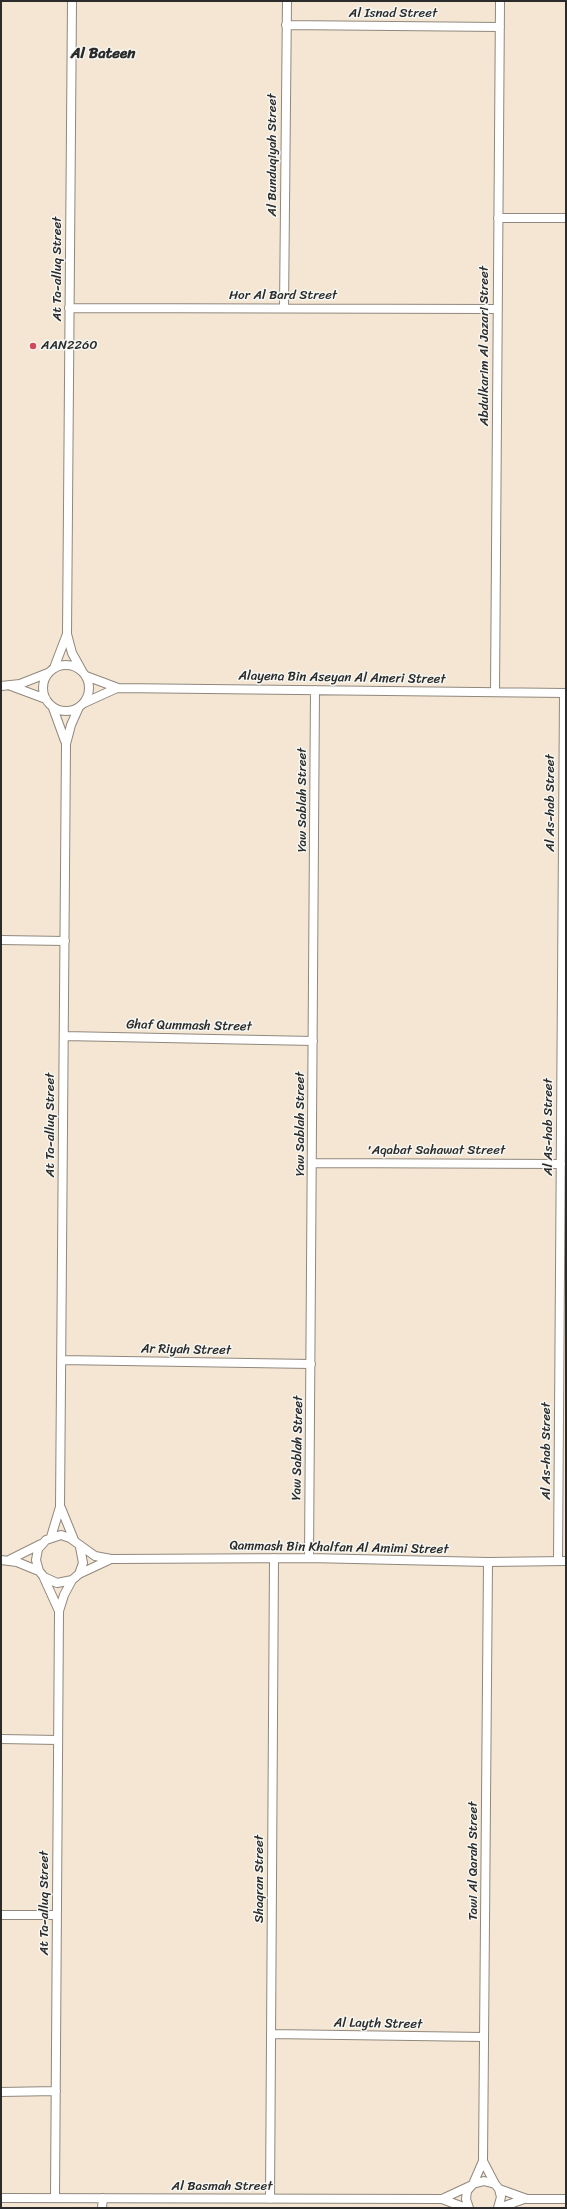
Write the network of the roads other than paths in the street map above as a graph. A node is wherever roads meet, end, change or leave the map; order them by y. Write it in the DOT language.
graph roads {
  1 [pos="72,1"];
  2 [pos="287,1"];
  3 [pos="500,1"];
  4 [pos="286,25"];
  5 [pos="500,27"];
  6 [pos="498,218"];
  7 [pos="566,218"];
  8 [pos="69,308"];
  9 [pos="284,308"];
  10 [pos="498,310"];
  11 [pos="67,634"];
  12 [pos="51,671"];
  13 [pos="84,674"];
  14 [pos="1,686"];
  15 [pos="10,686"];
  16 [pos="118,688"];
  17 [pos="315,690"];
  18 [pos="495,692"];
  19 [pos="565,693"];
  20 [pos="46,700"];
  21 [pos="81,706"];
  22 [pos="53,708"];
  23 [pos="66,744"];
  24 [pos="1,940"];
  25 [pos="64,941"];
  26 [pos="64,1036"];
  27 [pos="313,1040"];
  28 [pos="312,1163"];
  29 [pos="561,1164"];
  30 [pos="61,1360"];
  31 [pos="311,1364"];
  32 [pos="60,1508"];
  33 [pos="51,1537"];
  34 [pos="42,1544"];
  35 [pos="77,1544"];
  36 [pos="274,1558"];
  37 [pos="309,1558"];
  38 [pos="111,1559"];
  39 [pos="5,1560"];
  40 [pos="562,1561"];
  41 [pos="488,1562"];
  42 [pos="41,1574"];
  43 [pos="79,1574"];
  44 [pos="72,1580"];
  45 [pos="59,1611"];
  46 [pos="1,1739"];
  47 [pos="58,1740"];
  48 [pos="1,1915"];
  49 [pos="57,1915"];
  50 [pos="271,2034"];
  51 [pos="484,2037"];
  52 [pos="56,2091"];
  53 [pos="1,2092"];
  54 [pos="483,2161"];
  55 [pos="472,2185"];
  56 [pos="497,2187"];
  57 [pos="55,2196"];
  58 [pos="1,2198"];
  59 [pos="103,2198"];
  60 [pos="270,2199"];
  61 [pos="442,2199"];
  62 [pos="527,2199"];
  63 [pos="566,2199"];
  64 [pos="102,2208"];
  65 [pos="468,2208"];
  66 [pos="499,2208"];
  1 -- 8 [label="street, At Ta-alluq Street"];
  2 -- 4 [label="street, Al Bunduqiyah Street"];
  3 -- 5 [label="street, Abdulkarim Al Jazari Street"];
  4 -- 5 [label="street, Al Isnad Street"];
  4 -- 9 [label="street, Al Bunduqiyah Street"];
  5 -- 6 [label="street, Abdulkarim Al Jazari Street"];
  6 -- 7 [label="street"];
  6 -- 10 [label="street, Abdulkarim Al Jazari Street"];
  8 -- 9 [label="street, Hor Al Bard Street"];
  8 -- 11 [label="street, At Ta-alluq Street"];
  9 -- 10 [label="street, Hor Al Bard Street"];
  10 -- 18 [label="street, Abdulkarim Al Jazari Street"];
  11 -- 12 [label="street, At Ta-alluq Street"];
  11 -- 13 [label="street, At Ta-alluq Street"];
  12 -- 13 [label="street"];
  12 -- 15 [label="street"];
  12 -- 20 [label="street"];
  13 -- 16 [label="street, Alayena Bin Aseyan Al Ameri Street"];
  13 -- 21 [label="street"];
  14 -- 15 [label="street"];
  15 -- 20 [label="street"];
  16 -- 17 [label="street, Alayena Bin Aseyan Al Ameri Street"];
  16 -- 21 [label="street, Alayena Bin Aseyan Al Ameri Street"];
  17 -- 18 [label="street, Alayena Bin Aseyan Al Ameri Street"];
  17 -- 27 [label="street, Yaw Sablah Street"];
  18 -- 19 [label="street, Alayena Bin Aseyan Al Ameri Street"];
  19 -- 29 [label="street, Al As-hab Street"];
  20 -- 22 [label="street"];
  21 -- 22 [label="street"];
  21 -- 23 [label="street, At Ta-alluq Street"];
  22 -- 23 [label="street, At Ta-alluq Street"];
  23 -- 25 [label="street, At Ta-alluq Street"];
  24 -- 25 [label="street"];
  25 -- 26 [label="street, At Ta-alluq Street"];
  26 -- 27 [label="street, Ghaf Qummash Street"];
  26 -- 30 [label="street, At Ta-alluq Street"];
  27 -- 28 [label="street, Yaw Sablah Street"];
  28 -- 29 [label="street, 'Aqabat Sahawat Street"];
  28 -- 31 [label="street, Yaw Sablah Street"];
  29 -- 40 [label="street, Al As-hab Street"];
  30 -- 31 [label="street, Ar Riyah Street"];
  30 -- 32 [label="street, At Ta-alluq Street"];
  31 -- 37 [label="street, Yaw Sablah Street"];
  32 -- 33 [label="street, At Ta-alluq Street"];
  32 -- 35 [label="street, At Ta-alluq Street"];
  33 -- 34 [label="street"];
  33 -- 35 [label="street"];
  34 -- 39 [label="street"];
  34 -- 42 [label="street"];
  35 -- 38 [label="street, Qammash Bin Khalfan Al Amimi Street"];
  35 -- 43 [label="street"];
  36 -- 37 [label="street, Qammash Bin Khalfan Al Amimi Street"];
  36 -- 38 [label="street, Qammash Bin Khalfan Al Amimi Street"];
  36 -- 50 [label="street, Shaqran Street"];
  37 -- 41 [label="street, Qammash Bin Khalfan Al Amimi Street"];
  38 -- 43 [label="street, Qammash Bin Khalfan Al Amimi Street"];
  39 -- 42 [label="street"];
  40 -- 41 [label="street, Qammash Bin Khalfan Al Amimi Street"];
  41 -- 51 [label="street, Tawi Al Qarah Street"];
  42 -- 44 [label="street"];
  42 -- 45 [label="street, At Ta-alluq Street"];
  43 -- 44 [label="street"];
  44 -- 45 [label="street, At Ta-alluq Street"];
  45 -- 47 [label="street, At Ta-alluq Street"];
  46 -- 47 [label="street"];
  47 -- 49 [label="street, At Ta-alluq Street"];
  48 -- 49 [label="street"];
  49 -- 52 [label="street, At Ta-alluq Street"];
  50 -- 51 [label="street, Al Layth Street"];
  50 -- 60 [label="street, Shaqran Street"];
  51 -- 54 [label="street, Tawi Al Qarah Street"];
  52 -- 53 [label="street"];
  52 -- 57 [label="street, At Ta-alluq Street"];
  54 -- 55 [label="street, Tawi Al Qarah Street"];
  54 -- 56 [label="street, Tawi Al Qarah Street"];
  55 -- 56 [label="street"];
  55 -- 61 [label="street, Al Basmah Street"];
  55 -- 65 [label="street, Tawi Al Qarah Street"];
  56 -- 62 [label="street"];
  56 -- 66 [label="street"];
  57 -- 58 [label="street, Al Basmah Street"];
  57 -- 59 [label="street, Al Basmah Street"];
  59 -- 60 [label="street, Al Basmah Street"];
  59 -- 64 [label="street"];
  60 -- 61 [label="street, Al Basmah Street"];
  61 -- 65 [label="street, Al Basmah Street"];
  62 -- 63 [label="street"];
  62 -- 66 [label="street"];
}
